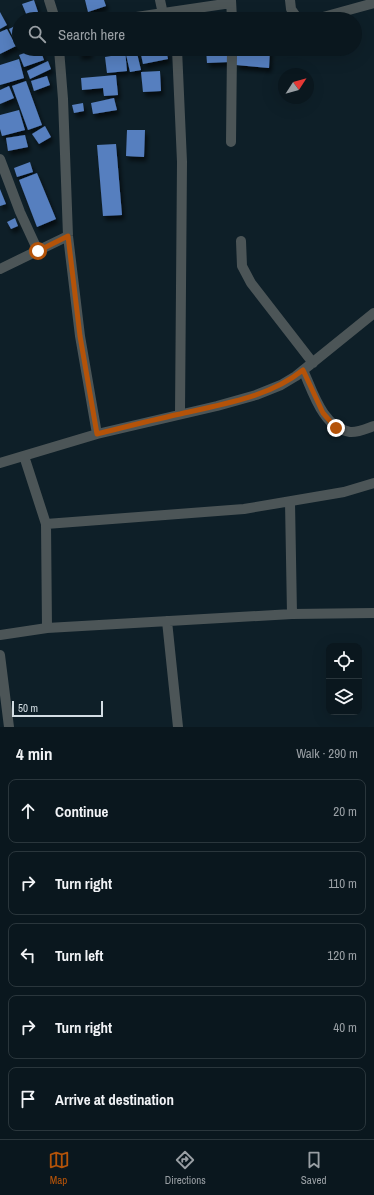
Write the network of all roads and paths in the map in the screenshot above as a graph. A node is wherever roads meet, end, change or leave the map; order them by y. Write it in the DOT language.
graph roads {
  1 [pos="49,0"];
  2 [pos="160,0"];
  3 [pos="290,0"];
  4 [pos="231,2"];
  5 [pos="374,3"];
  6 [pos="53,12"];
  7 [pos="163,12"];
  8 [pos="189,12"];
  9 [pos="232,12"];
  10 [pos="293,12"];
  11 [pos="341,12"];
  12 [pos="60,56"];
  13 [pos="177,56"];
  14 [pos="232,56"];
  15 [pos="231,142"];
  16 [pos="0,159"];
  17 [pos="68,236"];
  18 [pos="241,241"];
  19 [pos="38,251"];
  20 [pos="0,269"];
  21 [pos="374,313"];
  22 [pos="312,362"];
  23 [pos="303,370"];
  24 [pos="180,414"];
  25 [pos="374,428"];
  26 [pos="97,434"];
  27 [pos="24,456"];
  28 [pos="0,461"];
  29 [pos="374,483"];
  30 [pos="290,502"];
  31 [pos="46,524"];
  32 [pos="374,613"];
  33 [pos="292,614"];
  34 [pos="167,621"];
  35 [pos="47,628"];
  36 [pos="0,635"];
  37 [pos="0,654"];
  38 [pos="9,727"];
  39 [pos="178,727"];
  1 -- 6 [label="street"];
  2 -- 7 [label="street"];
  3 -- 10 [label="street"];
  4 -- 8 [label="street"];
  4 -- 9 [label="street"];
  5 -- 11 [label="street"];
  12 -- 17 [label="street"];
  13 -- 24 [label="street"];
  14 -- 15 [label="street"];
  16 -- 19 [label="street"];
  17 -- 19 [label="street"];
  17 -- 26 [label="street"];
  18 -- 22 [label="street"];
  19 -- 20 [label="street"];
  21 -- 22 [label="street"];
  22 -- 23 [label="street"];
  23 -- 24 [label="street"];
  23 -- 25 [label="street"];
  24 -- 26 [label="street"];
  26 -- 27 [label="street"];
  27 -- 28 [label="street"];
  27 -- 31 [label="street"];
  29 -- 30 [label="street"];
  30 -- 31 [label="street"];
  30 -- 33 [label="street"];
  31 -- 35 [label="street"];
  32 -- 33 [label="street"];
  33 -- 34 [label="street"];
  34 -- 35 [label="street"];
  34 -- 39 [label="street"];
  35 -- 36 [label="street"];
  37 -- 38 [label="street"];
}
